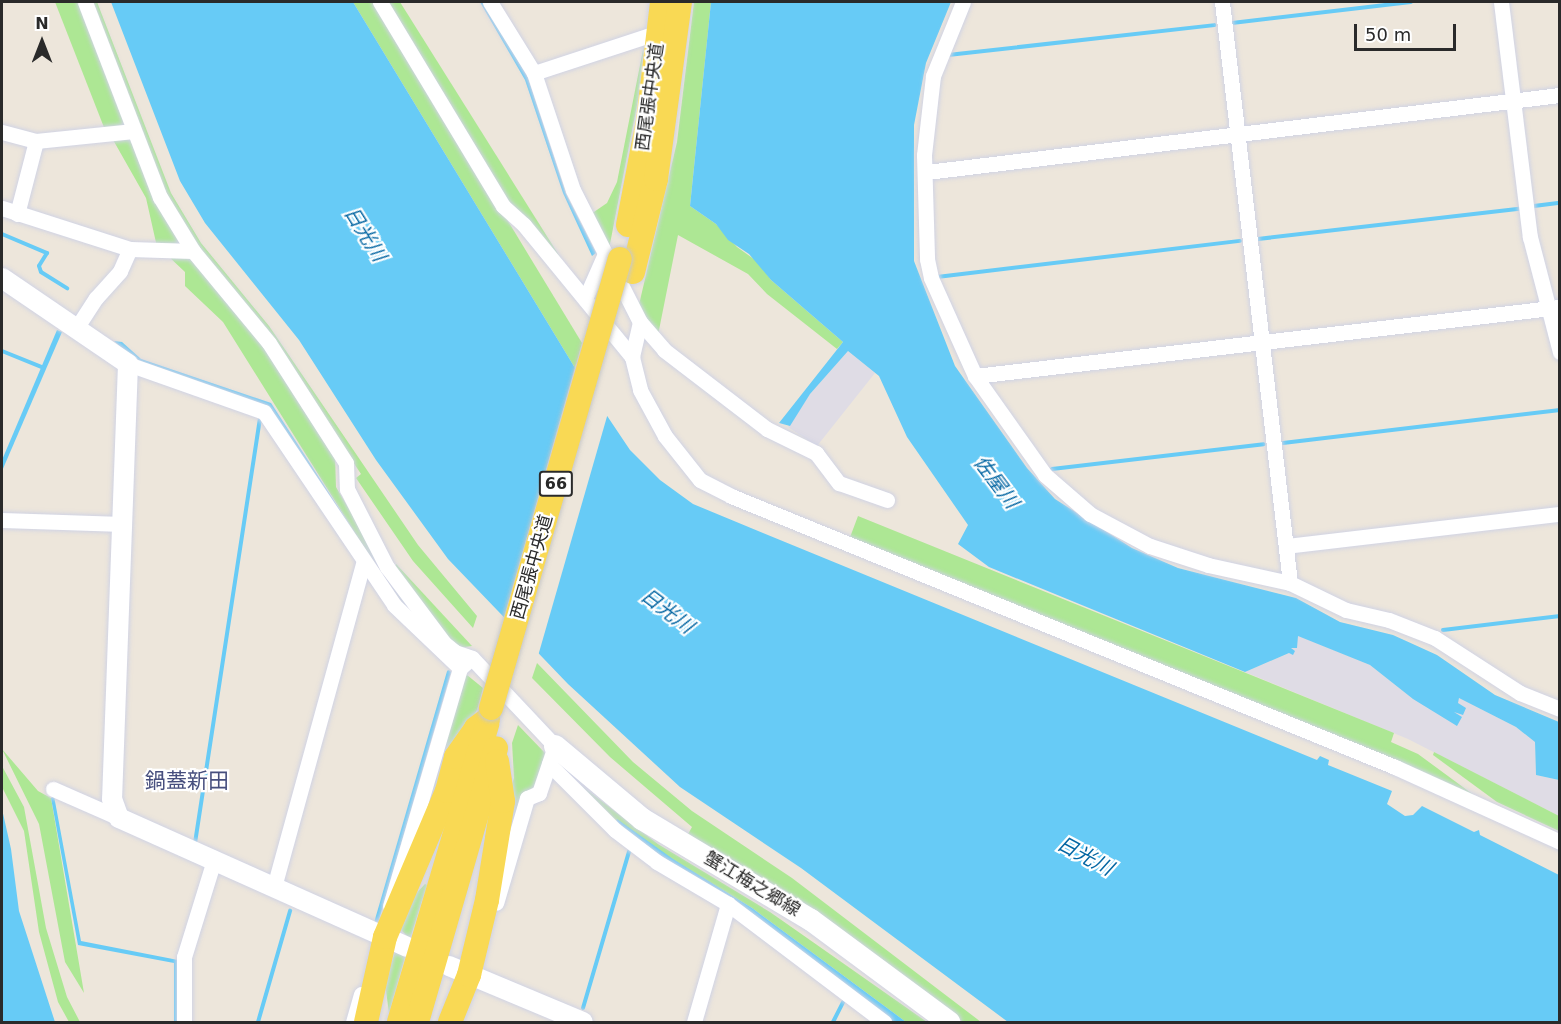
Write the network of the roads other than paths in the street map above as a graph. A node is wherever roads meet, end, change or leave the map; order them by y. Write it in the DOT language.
graph roads {
  1 [pos="85,2"];
  2 [pos="380,2"];
  3 [pos="490,2"];
  4 [pos="662,2"];
  5 [pos="680,2"];
  6 [pos="963,2"];
  7 [pos="1222,2"];
  8 [pos="1501,2"];
  9 [pos="659,32"];
  10 [pos="534,73"];
  11 [pos="1560,95"];
  12 [pos="1513,101"];
  13 [pos="134,131"];
  14 [pos="2,132"];
  15 [pos="1237,134"];
  16 [pos="36,141"];
  17 [pos="927,171"];
  18 [pos="2,208"];
  19 [pos="16,214"];
  20 [pos="130,249"];
  21 [pos="192,251"];
  22 [pos="619,263"];
  23 [pos="2,279"];
  24 [pos="585,299"];
  25 [pos="1554,308"];
  26 [pos="640,322"];
  27 [pos="77,327"];
  28 [pos="1262,342"];
  29 [pos="1560,352"];
  30 [pos="632,357"];
  31 [pos="128,364"];
  32 [pos="975,376"];
  33 [pos="887,500"];
  34 [pos="1560,514"];
  35 [pos="2,520"];
  36 [pos="123,524"];
  37 [pos="1286,546"];
  38 [pos="363,563"];
  39 [pos="1290,583"];
  40 [pos="466,663"];
  41 [pos="1560,709"];
  42 [pos="494,716"];
  43 [pos="496,749"];
  44 [pos="552,755"];
  45 [pos="53,789"];
  46 [pos="118,818"];
  47 [pos="1560,842"];
  48 [pos="214,860"];
  49 [pos="274,887"];
  50 [pos="728,904"];
  51 [pos="385,937"];
  52 [pos="407,947"];
  53 [pos="378,963"];
  54 [pos="463,972"];
  55 [pos="184,1023"];
  56 [pos="353,1023"];
  57 [pos="366,1023"];
  58 [pos="399,1023"];
  59 [pos="417,1023"];
  60 [pos="450,1023"];
  61 [pos="459,1023"];
  62 [pos="583,1023"];
  63 [pos="694,1023"];
  64 [pos="884,1023"];
  65 [pos="949,1023"];
  1 -- 13 [label="street"];
  2 -- 24 [label="street"];
  3 -- 10 [label="street"];
  4 -- 9 [label="main road, 西尾張中央道 / 66"];
  5 -- 22 [label="main road, 西尾張中央道 / 66"];
  6 -- 17 [label="street"];
  7 -- 15 [label="street"];
  8 -- 12 [label="street"];
  9 -- 10 [label="street"];
  9 -- 22 [label="main road, 西尾張中央道 / 66"];
  10 -- 22 [label="street"];
  11 -- 12 [label="street"];
  12 -- 15 [label="street"];
  12 -- 25 [label="street"];
  13 -- 16 [label="street"];
  13 -- 21 [label="street"];
  14 -- 16 [label="street"];
  15 -- 17 [label="street"];
  15 -- 28 [label="street"];
  16 -- 19 [label="street"];
  17 -- 32 [label="street"];
  18 -- 19 [label="street"];
  19 -- 20 [label="street"];
  20 -- 21 [label="street"];
  20 -- 27 [label="street"];
  21 -- 40 [label="street"];
  22 -- 24 [label="street"];
  22 -- 26 [label="street"];
  22 -- 42 [label="main road, 西尾張中央道 / 66"];
  23 -- 27 [label="street"];
  24 -- 30 [label="street"];
  25 -- 28 [label="street"];
  25 -- 29 [label="street"];
  26 -- 30 [label="street"];
  26 -- 33 [label="street"];
  27 -- 31 [label="street"];
  28 -- 32 [label="street"];
  28 -- 37 [label="street"];
  30 -- 47 [label="street"];
  31 -- 36 [label="street"];
  31 -- 38 [label="street"];
  32 -- 39 [label="street"];
  34 -- 37 [label="street"];
  35 -- 36 [label="street"];
  36 -- 46 [label="street"];
  37 -- 39 [label="street"];
  38 -- 40 [label="street"];
  38 -- 49 [label="street"];
  39 -- 41 [label="street"];
  40 -- 44 [label="street"];
  40 -- 51 [label="street"];
  42 -- 43 [label="main road, 西尾張中央道 / 66"];
  42 -- 51 [label="main road, 66"];
  42 -- 58 [label="main road, 西尾張中央道 / 66"];
  43 -- 54 [label="main road, 66"];
  43 -- 59 [label="main road, 西尾張中央道 / 66"];
  44 -- 50 [label="street"];
  44 -- 54 [label="street"];
  44 -- 65 [label="main road, 蟹江梅之郷線"];
  45 -- 46 [label="street"];
  46 -- 48 [label="street"];
  48 -- 49 [label="street"];
  48 -- 55 [label="street"];
  49 -- 51 [label="street"];
  50 -- 63 [label="street"];
  50 -- 64 [label="street"];
  51 -- 52 [label="street"];
  51 -- 53 [label="main road, 66"];
  53 -- 56 [label="street"];
  53 -- 57 [label="main road, 66"];
  54 -- 60 [label="main road, 66"];
  54 -- 61 [label="street"];
  54 -- 62 [label="street"];
}
